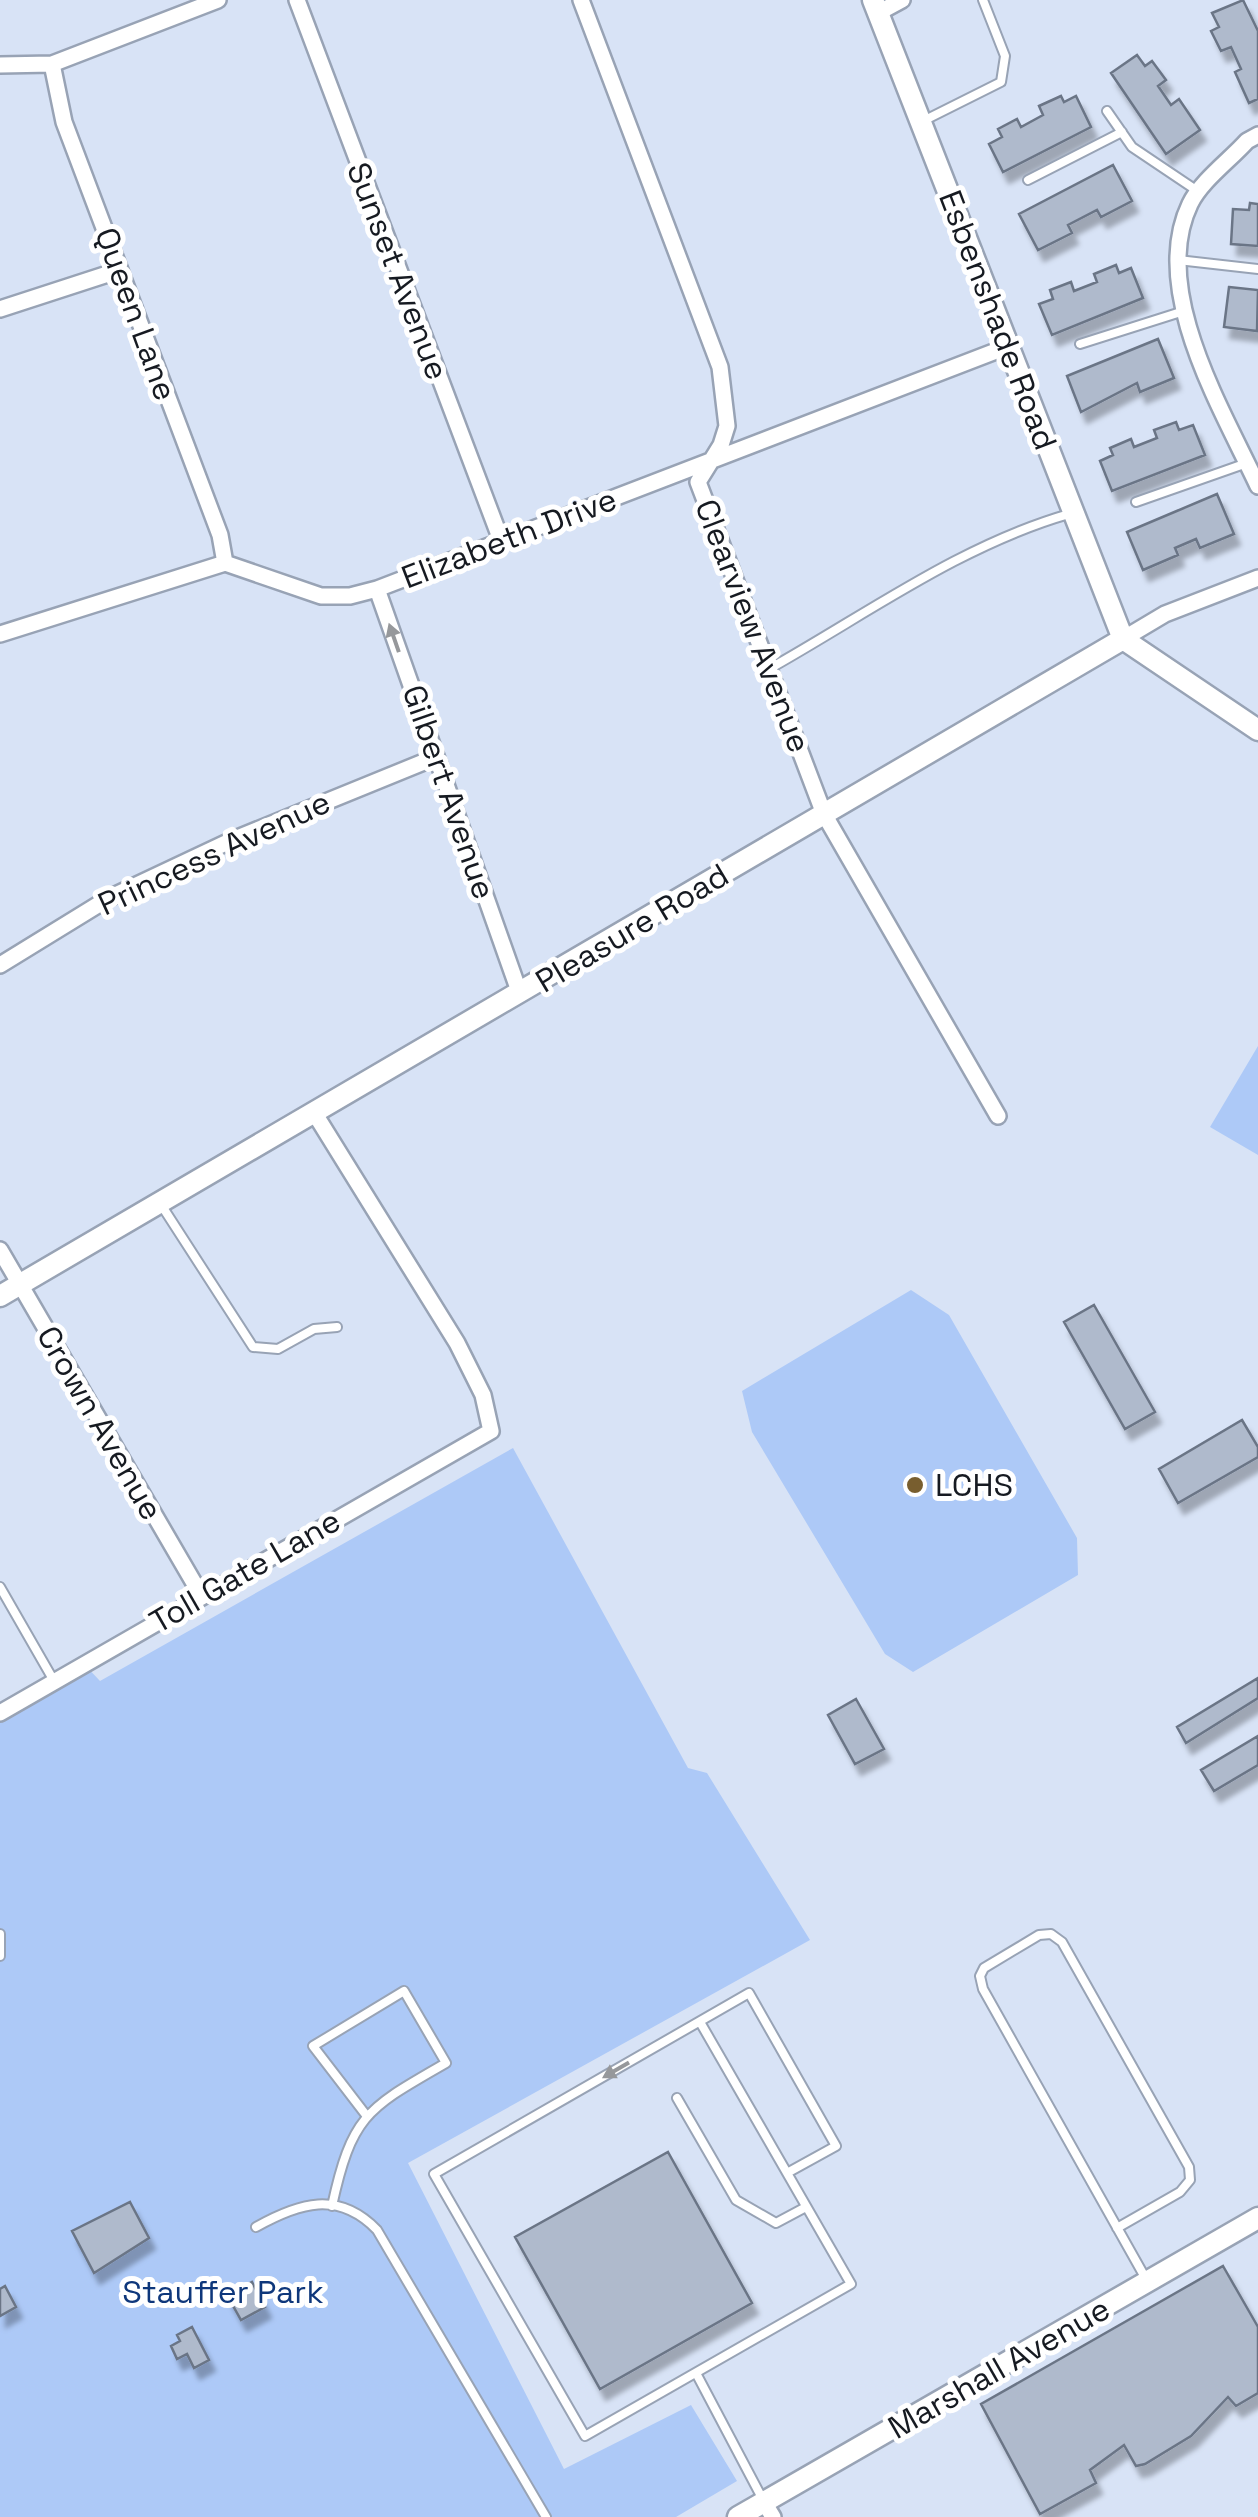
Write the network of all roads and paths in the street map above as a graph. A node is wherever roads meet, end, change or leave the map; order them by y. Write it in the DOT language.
graph roads {
  1 [pos="218,0"];
  2 [pos="298,0"];
  3 [pos="582,0"];
  4 [pos="902,0"];
  5 [pos="983,0"];
  6 [pos="875,6"];
  7 [pos="52,64"];
  8 [pos="0,66"];
  9 [pos="1107,112"];
  10 [pos="921,122"];
  11 [pos="1122,132"];
  12 [pos="1258,135"];
  13 [pos="1028,180"];
  14 [pos="1199,192"];
  15 [pos="1174,260"];
  16 [pos="1258,269"];
  17 [pos="120,270"];
  18 [pos="0,309"];
  19 [pos="1184,311"];
  20 [pos="1080,344"];
  21 [pos="1009,346"];
  22 [pos="710,461"];
  23 [pos="1252,466"];
  24 [pos="1258,486"];
  25 [pos="1136,502"];
  26 [pos="1074,513"];
  27 [pos="501,540"];
  28 [pos="225,563"];
  29 [pos="1258,578"];
  30 [pos="377,589"];
  31 [pos="0,634"];
  32 [pos="1123,640"];
  33 [pos="769,669"];
  34 [pos="1258,730"];
  35 [pos="436,757"];
  36 [pos="824,814"];
  37 [pos="0,965"];
  38 [pos="520,994"];
  39 [pos="315,1114"];
  40 [pos="998,1116"];
  41 [pos="160,1204"];
  42 [pos="0,1250"];
  43 [pos="20,1284"];
  44 [pos="0,1296"];
  45 [pos="337,1327"];
  46 [pos="0,1588"];
  47 [pos="201,1595"];
  48 [pos="54,1681"];
  49 [pos="0,1712"];
  50 [pos="0,1934"];
  51 [pos="0,1956"];
  52 [pos="700,2022"];
  53 [pos="677,2098"];
  54 [pos="366,2115"];
  55 [pos="787,2173"];
  56 [pos="332,2206"];
  57 [pos="806,2206"];
  58 [pos="1258,2218"];
  59 [pos="256,2227"];
  60 [pos="1117,2228"];
  61 [pos="1148,2283"];
  62 [pos="696,2372"];
  63 [pos="768,2510"];
  64 [pos="546,2517"];
  65 [pos="738,2517"];
  1 -- 7 [label="street"];
  2 -- 27 [label="street, Sunset Avenue"];
  3 -- 22 [label="street, Clearview Avenue"];
  4 -- 6 [label="street"];
  5 -- 10 [label="lane"];
  6 -- 10 [label="street, Esbenshade Road"];
  7 -- 8 [label="street"];
  7 -- 17 [label="street, Queen Lane"];
  9 -- 11 [label="lane"];
  10 -- 21 [label="street, Esbenshade Road"];
  11 -- 13 [label="lane"];
  11 -- 14 [label="lane"];
  12 -- 14 [label="street"];
  14 -- 15 [label="street"];
  15 -- 16 [label="lane"];
  15 -- 19 [label="street"];
  17 -- 18 [label="street"];
  17 -- 28 [label="street, Queen Lane"];
  19 -- 20 [label="lane"];
  19 -- 23 [label="street"];
  21 -- 22 [label="street, Elizabeth Drive"];
  21 -- 26 [label="street, Esbenshade Road"];
  22 -- 27 [label="street, Elizabeth Drive"];
  22 -- 33 [label="street, Clearview Avenue"];
  23 -- 24 [label="street"];
  23 -- 25 [label="lane"];
  26 -- 32 [label="street, Esbenshade Road"];
  26 -- 33 [label="lane"];
  27 -- 30 [label="street, Elizabeth Drive"];
  28 -- 30 [label="street, Elizabeth Drive"];
  28 -- 31 [label="street"];
  29 -- 32 [label="street"];
  35 -- 30 [label="street, Gilbert Avenue, one-way"];
  32 -- 34 [label="street"];
  32 -- 36 [label="street, Pleasure Road"];
  33 -- 36 [label="street, Clearview Avenue"];
  35 -- 37 [label="street, Princess Avenue"];
  35 -- 38 [label="street, Gilbert Avenue"];
  36 -- 38 [label="street, Pleasure Road"];
  36 -- 40 [label="street, Clearview Avenue"];
  38 -- 39 [label="street, Pleasure Road"];
  39 -- 41 [label="street, Pleasure Road"];
  39 -- 47 [label="street, Toll Gate Lane"];
  41 -- 43 [label="street, Pleasure Road"];
  41 -- 45 [label="lane"];
  42 -- 43 [label="street, Crown Avenue"];
  43 -- 44 [label="street, Pleasure Road"];
  43 -- 47 [label="street, Crown Avenue"];
  46 -- 48 [label="lane"];
  47 -- 48 [label="street, Toll Gate Lane"];
  48 -- 49 [label="street, Toll Gate Lane"];
  50 -- 51 [label="lane"];
  52 -- 55 [label="lane"];
  52 -- 55 [label="lane"];
  52 -- 62 [label="lane, one-way"];
  53 -- 57 [label="lane"];
  54 -- 54 [label="lane"];
  54 -- 56 [label="lane"];
  55 -- 57 [label="lane"];
  56 -- 59 [label="lane"];
  56 -- 64 [label="lane"];
  57 -- 62 [label="lane"];
  58 -- 61 [label="street, Marshall Avenue"];
  60 -- 60 [label="lane"];
  60 -- 61 [label="lane"];
  61 -- 63 [label="street, Marshall Avenue"];
  62 -- 63 [label="lane"];
  63 -- 65 [label="street, Marshall Avenue"];
}
